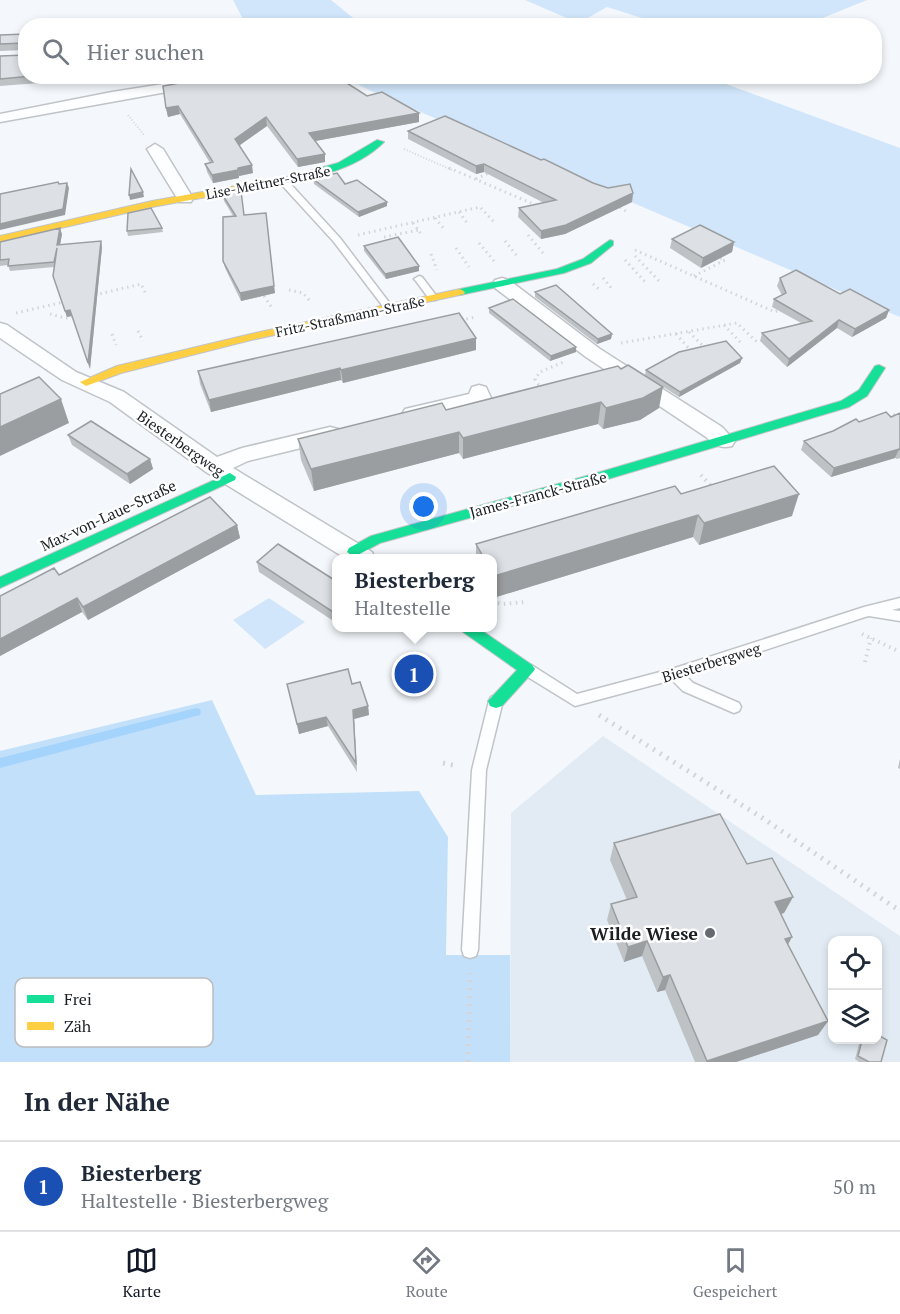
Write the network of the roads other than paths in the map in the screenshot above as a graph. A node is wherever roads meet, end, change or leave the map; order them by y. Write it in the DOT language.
graph roads {
  1 [pos="201,84"];
  2 [pos="0,118"];
  3 [pos="380,142"];
  4 [pos="155,149"];
  5 [pos="283,181"];
  6 [pos="185,198"];
  7 [pos="0,239"];
  8 [pos="610,243"];
  9 [pos="419,279"];
  10 [pos="502,284"];
  11 [pos="433,298"];
  12 [pos="388,307"];
  13 [pos="7,321"];
  14 [pos="879,368"];
  15 [pos="77,379"];
  16 [pos="44,387"];
  17 [pos="479,392"];
  18 [pos="398,418"];
  19 [pos="353,428"];
  20 [pos="724,441"];
  21 [pos="222,472"];
  22 [pos="357,554"];
  23 [pos="360,554"];
  24 [pos="0,583"];
  25 [pos="900,603"];
  26 [pos="864,612"];
  27 [pos="900,616"];
  28 [pos="475,632"];
  29 [pos="527,669"];
  30 [pos="675,674"];
  31 [pos="496,701"];
  32 [pos="735,707"];
  33 [pos="470,950"];
  1 -- 2 [label="street"];
  3 -- 5 [label="street, Lise-Meitner-Straße"];
  4 -- 6 [label="street, Lise-Meitner-Straße"];
  5 -- 6 [label="street, Lise-Meitner-Straße"];
  5 -- 12 [label="lane"];
  6 -- 7 [label="street, Lise-Meitner-Straße"];
  8 -- 10 [label="street, Fritz-Straßmann-Straße"];
  9 -- 11 [label="lane"];
  10 -- 11 [label="street, Fritz-Straßmann-Straße"];
  10 -- 20 [label="street"];
  11 -- 12 [label="street, Fritz-Straßmann-Straße"];
  12 -- 15 [label="street, Fritz-Straßmann-Straße"];
  13 -- 15 [label="street, Biesterbergweg"];
  14 -- 20 [label="street, James-Franck-Straße"];
  15 -- 16 [label="street"];
  15 -- 21 [label="street, Biesterbergweg"];
  17 -- 18 [label="street"];
  19 -- 21 [label="street"];
  20 -- 23 [label="street, James-Franck-Straße"];
  21 -- 22 [label="street, Biesterbergweg"];
  21 -- 24 [label="street, Max-von-Laue-Straße"];
  25 -- 26 [label="lane, Biesterbergweg"];
  26 -- 27 [label="lane"];
  26 -- 30 [label="lane, Biesterbergweg"];
  28 -- 29 [label="street"];
  29 -- 30 [label="lane, Biesterbergweg"];
  29 -- 31 [label="street"];
  30 -- 32 [label="lane"];
  31 -- 33 [label="lane"];
}
